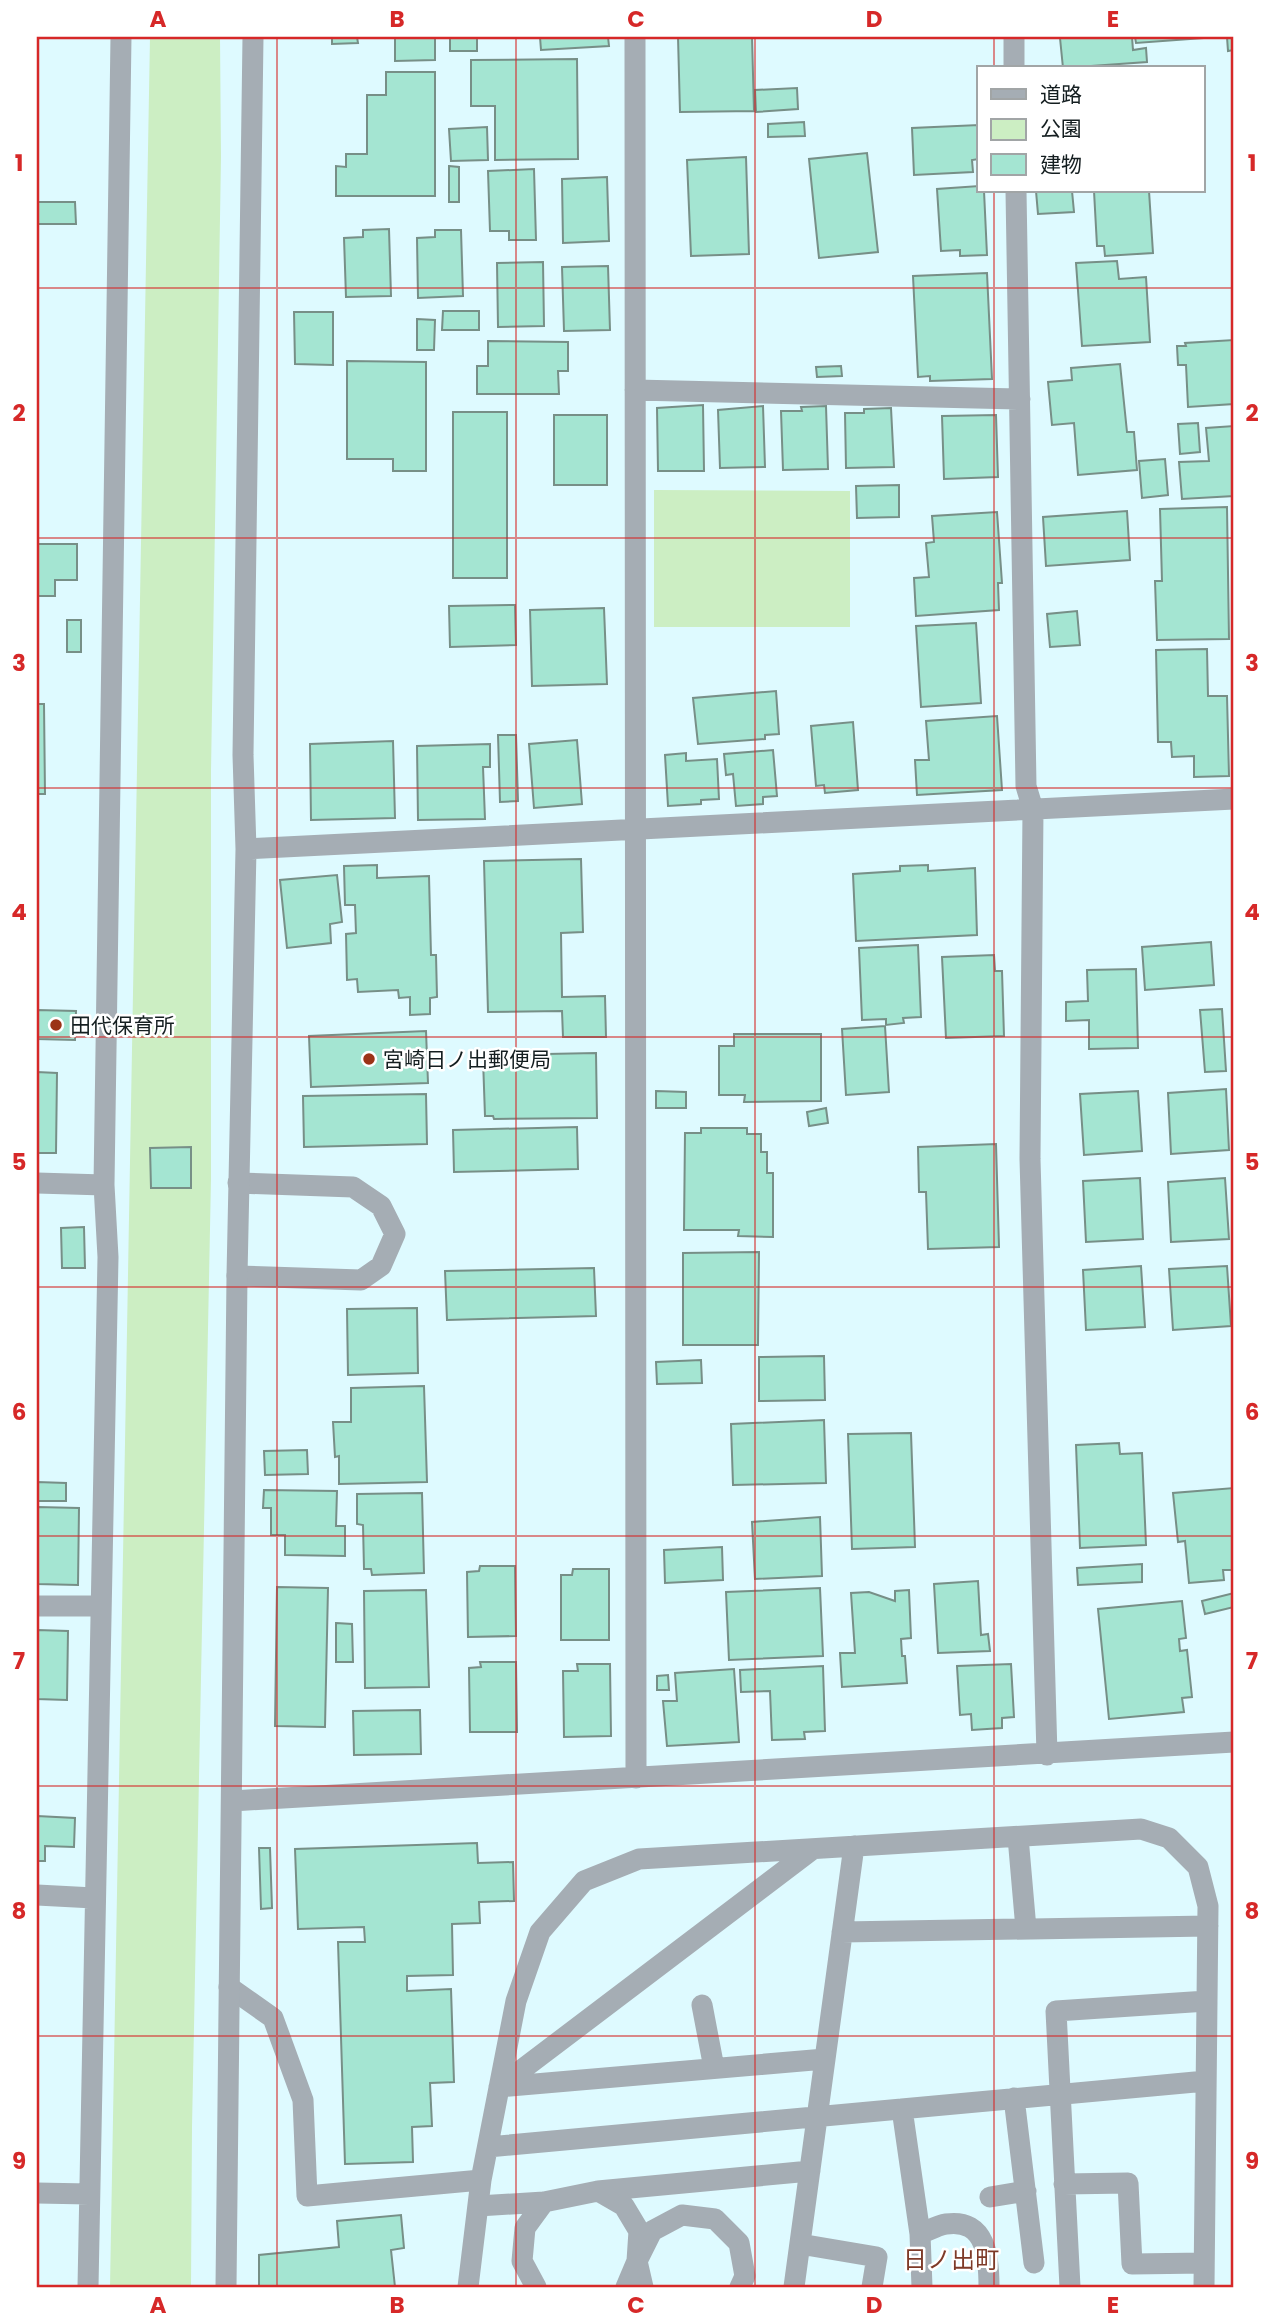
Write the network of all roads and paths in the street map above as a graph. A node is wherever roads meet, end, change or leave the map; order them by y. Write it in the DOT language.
graph roads {
  1 [pos="121,37"];
  2 [pos="253,37"];
  3 [pos="635,37"];
  4 [pos="1014,37"];
  5 [pos="1014,66"];
  6 [pos="1016,192"];
  7 [pos="635,390"];
  8 [pos="1020,399"];
  9 [pos="1234,799"];
  10 [pos="1033,809"];
  11 [pos="636,829"];
  12 [pos="246,849"];
  13 [pos="37,1183"];
  14 [pos="238,1183"];
  15 [pos="104,1185"];
  16 [pos="237,1276"];
  17 [pos="37,1605"];
  18 [pos="100,1606"];
  19 [pos="1234,1742"];
  20 [pos="1047,1755"];
  21 [pos="636,1777"];
  22 [pos="232,1801"];
  23 [pos="1018,1837"];
  24 [pos="854,1846"];
  25 [pos="813,1849"];
  26 [pos="37,1895"];
  27 [pos="94,1898"];
  28 [pos="1208,1926"];
  29 [pos="1026,1929"];
  30 [pos="842,1932"];
  31 [pos="229,1987"];
  32 [pos="1207,2001"];
  33 [pos="702,2005"];
  34 [pos="825,2059"];
  35 [pos="714,2068"];
  36 [pos="1206,2081"];
  37 [pos="499,2087"];
  38 [pos="1060,2095"];
  39 [pos="1014,2098"];
  40 [pos="902,2109"];
  41 [pos="817,2117"];
  42 [pos="488,2147"];
  43 [pos="810,2171"];
  44 [pos="481,2180"];
  45 [pos="1064,2184"];
  46 [pos="598,2191"];
  47 [pos="1026,2191"];
  48 [pos="37,2193"];
  49 [pos="89,2194"];
  50 [pos="990,2197"];
  51 [pos="544,2202"];
  52 [pos="478,2206"];
  53 [pos="920,2234"];
  54 [pos="800,2244"];
  55 [pos="638,2261"];
  56 [pos="1034,2263"];
  57 [pos="1204,2263"];
  58 [pos="88,2287"];
  59 [pos="226,2287"];
  60 [pos="468,2287"];
  61 [pos="536,2287"];
  62 [pos="626,2287"];
  63 [pos="643,2287"];
  64 [pos="740,2287"];
  65 [pos="794,2287"];
  66 [pos="872,2287"];
  67 [pos="922,2287"];
  68 [pos="989,2287"];
  69 [pos="1070,2287"];
  70 [pos="1204,2287"];
  1 -- 15 [label="street"];
  2 -- 12 [label="street"];
  3 -- 7 [label="street"];
  4 -- 5 [label="street"];
  6 -- 8 [label="street"];
  7 -- 8 [label="street"];
  7 -- 11 [label="street"];
  8 -- 10 [label="street"];
  9 -- 10 [label="street"];
  10 -- 11 [label="street"];
  10 -- 20 [label="street"];
  11 -- 12 [label="street"];
  11 -- 21 [label="street"];
  12 -- 14 [label="street"];
  13 -- 15 [label="street"];
  14 -- 16 [label="street"];
  14 -- 16 [label="street"];
  15 -- 18 [label="street"];
  16 -- 22 [label="street"];
  17 -- 18 [label="street"];
  18 -- 27 [label="street"];
  19 -- 20 [label="street"];
  20 -- 21 [label="street"];
  21 -- 22 [label="street"];
  22 -- 31 [label="street"];
  23 -- 24 [label="street"];
  23 -- 28 [label="street"];
  23 -- 29 [label="street"];
  24 -- 25 [label="street"];
  24 -- 30 [label="street"];
  25 -- 37 [label="street"];
  25 -- 37 [label="street"];
  26 -- 27 [label="street"];
  27 -- 49 [label="street"];
  28 -- 29 [label="street"];
  28 -- 32 [label="street"];
  29 -- 30 [label="street"];
  30 -- 34 [label="street"];
  31 -- 44 [label="street"];
  31 -- 59 [label="street"];
  32 -- 36 [label="street"];
  32 -- 38 [label="street"];
  33 -- 35 [label="street"];
  34 -- 35 [label="street"];
  34 -- 41 [label="street"];
  35 -- 37 [label="street"];
  36 -- 38 [label="street"];
  36 -- 57 [label="street"];
  37 -- 42 [label="street"];
  38 -- 39 [label="street"];
  38 -- 45 [label="street"];
  39 -- 40 [label="street"];
  39 -- 47 [label="street"];
  40 -- 41 [label="street"];
  40 -- 53 [label="street"];
  41 -- 42 [label="street"];
  41 -- 43 [label="street"];
  42 -- 44 [label="street"];
  43 -- 46 [label="street"];
  43 -- 54 [label="street"];
  44 -- 52 [label="street"];
  45 -- 57 [label="street"];
  45 -- 69 [label="street"];
  46 -- 51 [label="street"];
  46 -- 55 [label="street"];
  47 -- 50 [label="street"];
  47 -- 56 [label="street"];
  48 -- 49 [label="street"];
  49 -- 58 [label="street"];
  51 -- 52 [label="street"];
  51 -- 61 [label="street"];
  52 -- 60 [label="street"];
  53 -- 67 [label="street"];
  53 -- 68 [label="street"];
  54 -- 65 [label="street"];
  54 -- 66 [label="street"];
  55 -- 62 [label="street"];
  55 -- 63 [label="street"];
  55 -- 64 [label="street"];
  57 -- 70 [label="street"];
}
